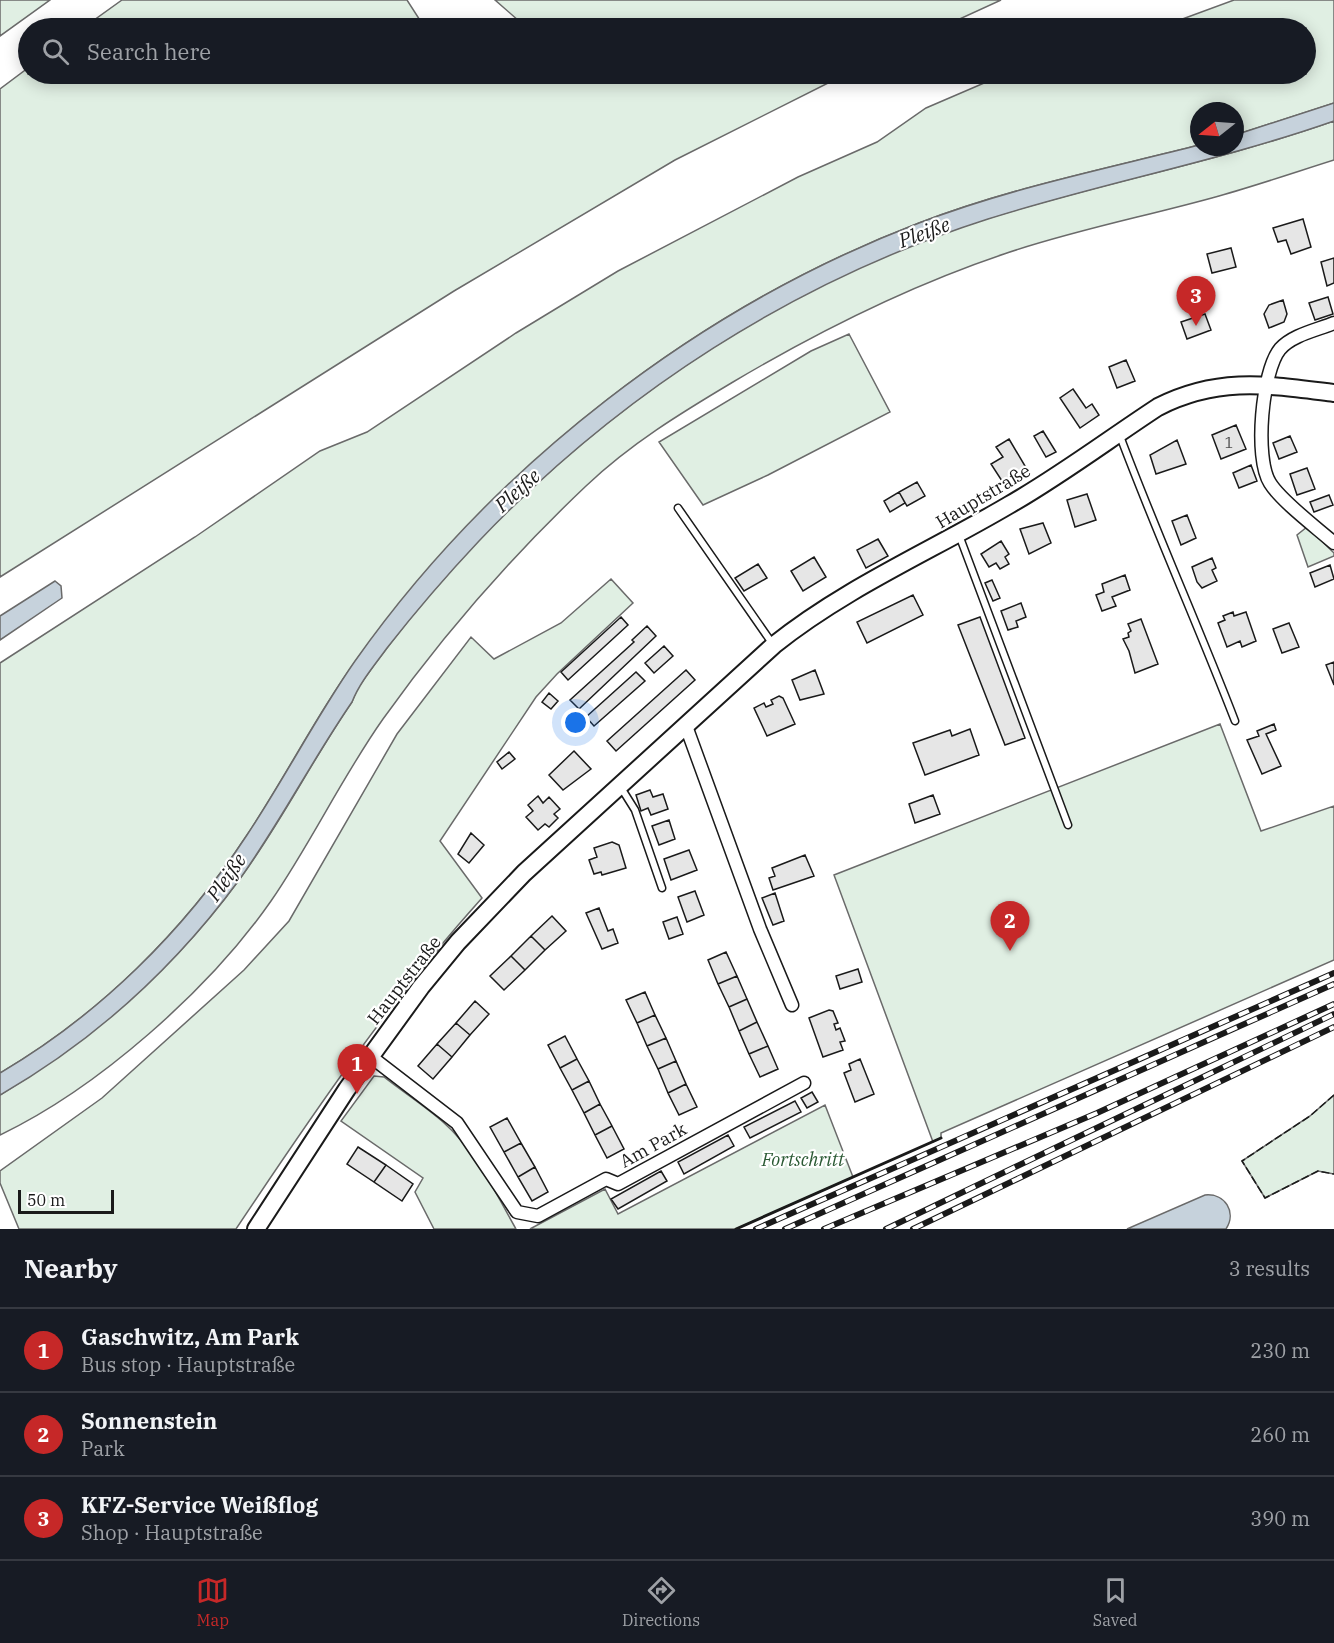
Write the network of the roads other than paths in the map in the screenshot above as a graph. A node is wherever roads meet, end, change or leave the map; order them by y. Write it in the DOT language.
graph roads {
  1 [pos="1334,324"];
  2 [pos="1267,385"];
  3 [pos="1334,393"];
  4 [pos="1119,432"];
  5 [pos="678,508"];
  6 [pos="958,534"];
  7 [pos="1334,543"];
  8 [pos="774,645"];
  9 [pos="1235,721"];
  10 [pos="686,726"];
  11 [pos="620,786"];
  12 [pos="1068,825"];
  13 [pos="662,888"];
  14 [pos="792,1005"];
  15 [pos="370,1056"];
  16 [pos="804,1083"];
  17 [pos="256,1229"];
  1 -- 2 [label="street"];
  2 -- 3 [label="main road, Hauptstraße"];
  2 -- 4 [label="main road, Hauptstraße"];
  2 -- 7 [label="street"];
  4 -- 6 [label="main road, Hauptstraße"];
  4 -- 9 [label="lane"];
  5 -- 8 [label="lane"];
  6 -- 8 [label="main road, Hauptstraße"];
  6 -- 12 [label="lane"];
  8 -- 10 [label="main road, Hauptstraße"];
  10 -- 11 [label="main road, Hauptstraße"];
  10 -- 14 [label="street"];
  11 -- 13 [label="lane"];
  11 -- 15 [label="main road, Hauptstraße"];
  15 -- 16 [label="street, Am Park"];
  15 -- 17 [label="main road, Hauptstraße"];
}
